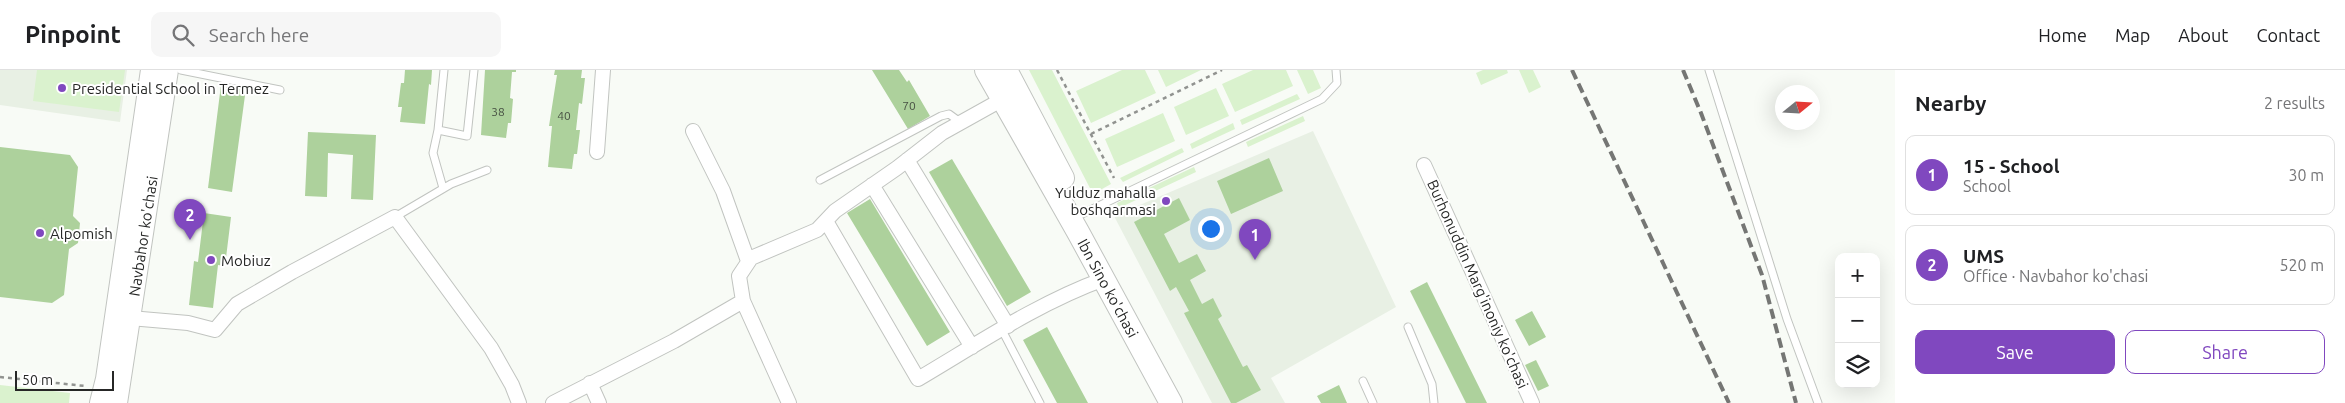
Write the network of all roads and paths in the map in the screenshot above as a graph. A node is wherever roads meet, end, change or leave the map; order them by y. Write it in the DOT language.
graph roads {
  1 [pos="151,70"];
  2 [pos="168,70"];
  3 [pos="181,70"];
  4 [pos="444,70"];
  5 [pos="474,70"];
  6 [pos="602,70"];
  7 [pos="986,70"];
  8 [pos="1006,70"];
  9 [pos="1057,70"];
  10 [pos="1222,70"];
  11 [pos="1336,70"];
  12 [pos="1709,70"];
  13 [pos="280,90"];
  14 [pos="1002,99"];
  15 [pos="960,122"];
  16 [pos="438,130"];
  17 [pos="693,131"];
  18 [pos="1091,134"];
  19 [pos="597,152"];
  20 [pos="907,160"];
  21 [pos="1424,165"];
  22 [pos="487,170"];
  23 [pos="1114,178"];
  24 [pos="820,180"];
  25 [pos="872,185"];
  26 [pos="443,188"];
  27 [pos="1082,214"];
  28 [pos="395,217"];
  29 [pos="826,220"];
  30 [pos="748,261"];
  31 [pos="1104,279"];
  32 [pos="743,302"];
  33 [pos="130,318"];
  34 [pos="1408,327"];
  35 [pos="1005,328"];
  36 [pos="972,347"];
  37 [pos="0,377"];
  38 [pos="1363,381"];
  39 [pos="590,383"];
  40 [pos="85,386"];
  41 [pos="101,403"];
  42 [pos="117,403"];
  43 [pos="519,403"];
  44 [pos="552,403"];
  45 [pos="599,403"];
  46 [pos="788,403"];
  47 [pos="1040,403"];
  48 [pos="1170,403"];
  49 [pos="1185,403"];
  50 [pos="1373,403"];
  51 [pos="1434,403"];
  52 [pos="1532,403"];
  53 [pos="1818,403"];
  1 -- 41 [label="street, Navbahor ko'chasi"];
  2 -- 33 [label="street, Navbahor ko'chasi"];
  3 -- 13 [label="lane"];
  4 -- 16 [label="lane"];
  5 -- 16 [label="lane"];
  6 -- 19 [label="street"];
  7 -- 14 [label="main road, Ibn Sino ko'chasi"];
  8 -- 27 [label="main road, Ibn Sino ko'chasi"];
  9 -- 18 [label="path"];
  10 -- 18 [label="path"];
  11 -- 27 [label="lane"];
  12 -- 53 [label="lane"];
  14 -- 15 [label="street"];
  14 -- 31 [label="main road, Ibn Sino ko'chasi"];
  15 -- 20 [label="street"];
  15 -- 24 [label="lane"];
  16 -- 26 [label="lane"];
  17 -- 30 [label="street"];
  18 -- 23 [label="path"];
  20 -- 25 [label="street"];
  20 -- 35 [label="street"];
  21 -- 52 [label="street, Burhonuddin Marg'inoniy ko'chasi"];
  22 -- 26 [label="lane"];
  25 -- 29 [label="street"];
  25 -- 36 [label="street"];
  26 -- 28 [label="lane"];
  27 -- 49 [label="main road, Ibn Sino ko'chasi"];
  28 -- 33 [label="street"];
  28 -- 43 [label="street"];
  29 -- 30 [label="street"];
  29 -- 36 [label="street"];
  30 -- 32 [label="street"];
  31 -- 35 [label="street"];
  31 -- 48 [label="main road, Ibn Sino ko'chasi"];
  32 -- 39 [label="street"];
  32 -- 46 [label="street"];
  33 -- 42 [label="street, Navbahor ko'chasi"];
  34 -- 51 [label="lane"];
  35 -- 36 [label="street"];
  35 -- 47 [label="lane"];
  37 -- 40 [label="path"];
  38 -- 50 [label="lane"];
  39 -- 44 [label="street"];
  39 -- 45 [label="street"];
}
